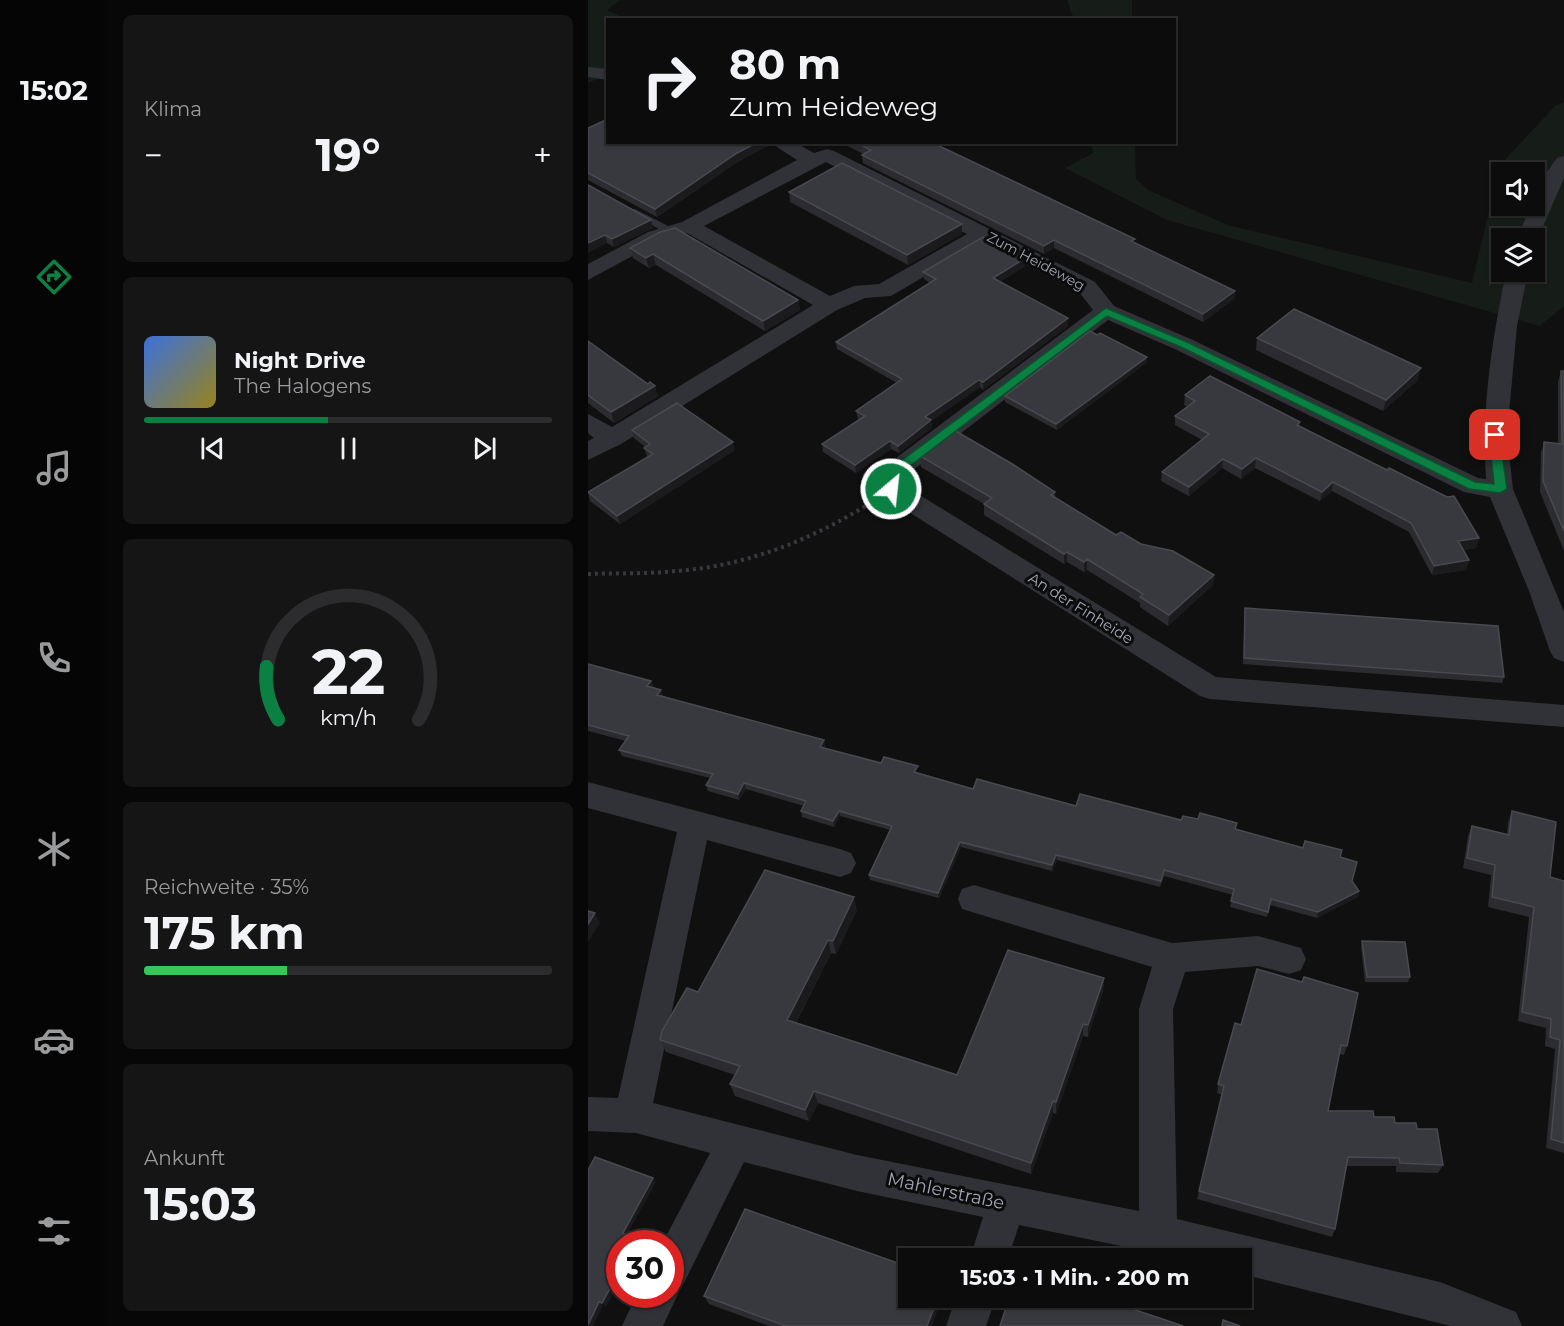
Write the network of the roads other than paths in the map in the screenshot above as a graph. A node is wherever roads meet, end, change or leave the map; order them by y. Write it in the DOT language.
graph roads {
  1 [pos="588,72"];
  2 [pos="606,75"];
  3 [pos="786,144"];
  4 [pos="824,153"];
  5 [pos="1564,162"];
  6 [pos="629,208"];
  7 [pos="680,228"];
  8 [pos="1531,228"];
  9 [pos="984,233"];
  10 [pos="588,273"];
  11 [pos="1515,282"];
  12 [pos="829,305"];
  13 [pos="1106,311"];
  14 [pos="588,422"];
  15 [pos="612,438"];
  16 [pos="588,452"];
  17 [pos="1500,489"];
  18 [pos="1554,590"];
  19 [pos="1564,651"];
  20 [pos="1564,716"];
  21 [pos="588,795"];
  22 [pos="694,825"];
  23 [pos="840,863"];
  24 [pos="974,899"];
  25 [pos="1172,958"];
  26 [pos="1289,959"];
  27 [pos="588,1113"];
  28 [pos="636,1116"];
  29 [pos="735,1142"];
  30 [pos="1007,1203"];
  31 [pos="1158,1234"];
  32 [pos="684,1242"];
  33 [pos="992,1248"];
  34 [pos="651,1308"];
  35 [pos="972,1308"];
  36 [pos="642,1326"];
  37 [pos="966,1326"];
  38 [pos="1502,1326"];
  1 -- 2 [label="street"];
  3 -- 4 [label="street, Zum Heideweg"];
  4 -- 7 [label="street"];
  4 -- 9 [label="street, Zum Heideweg"];
  5 -- 8 [label="street"];
  6 -- 7 [label="lane"];
  7 -- 10 [label="street"];
  7 -- 12 [label="street"];
  9 -- 12 [label="street"];
  9 -- 13 [label="street, Zum Heideweg"];
  11 -- 17 [label="street"];
  12 -- 15 [label="street"];
  13 -- 17 [label="street, Zum Heideweg"];
  13 -- 20 [label="street, An der Finheide"];
  14 -- 15 [label="street"];
  15 -- 16 [label="street"];
  17 -- 18 [label="street"];
  18 -- 19 [label="street"];
  21 -- 22 [label="street"];
  22 -- 23 [label="street"];
  22 -- 28 [label="street"];
  24 -- 25 [label="street"];
  25 -- 26 [label="street"];
  25 -- 31 [label="street"];
  27 -- 28 [label="street, Mahlerstraße"];
  28 -- 29 [label="street, Mahlerstraße"];
  29 -- 30 [label="street, Mahlerstraße"];
  29 -- 32 [label="street"];
  30 -- 31 [label="street, Mahlerstraße"];
  30 -- 33 [label="street"];
  31 -- 38 [label="street, Mahlerstraße"];
  34 -- 36 [label="street"];
  35 -- 37 [label="street"];
}
